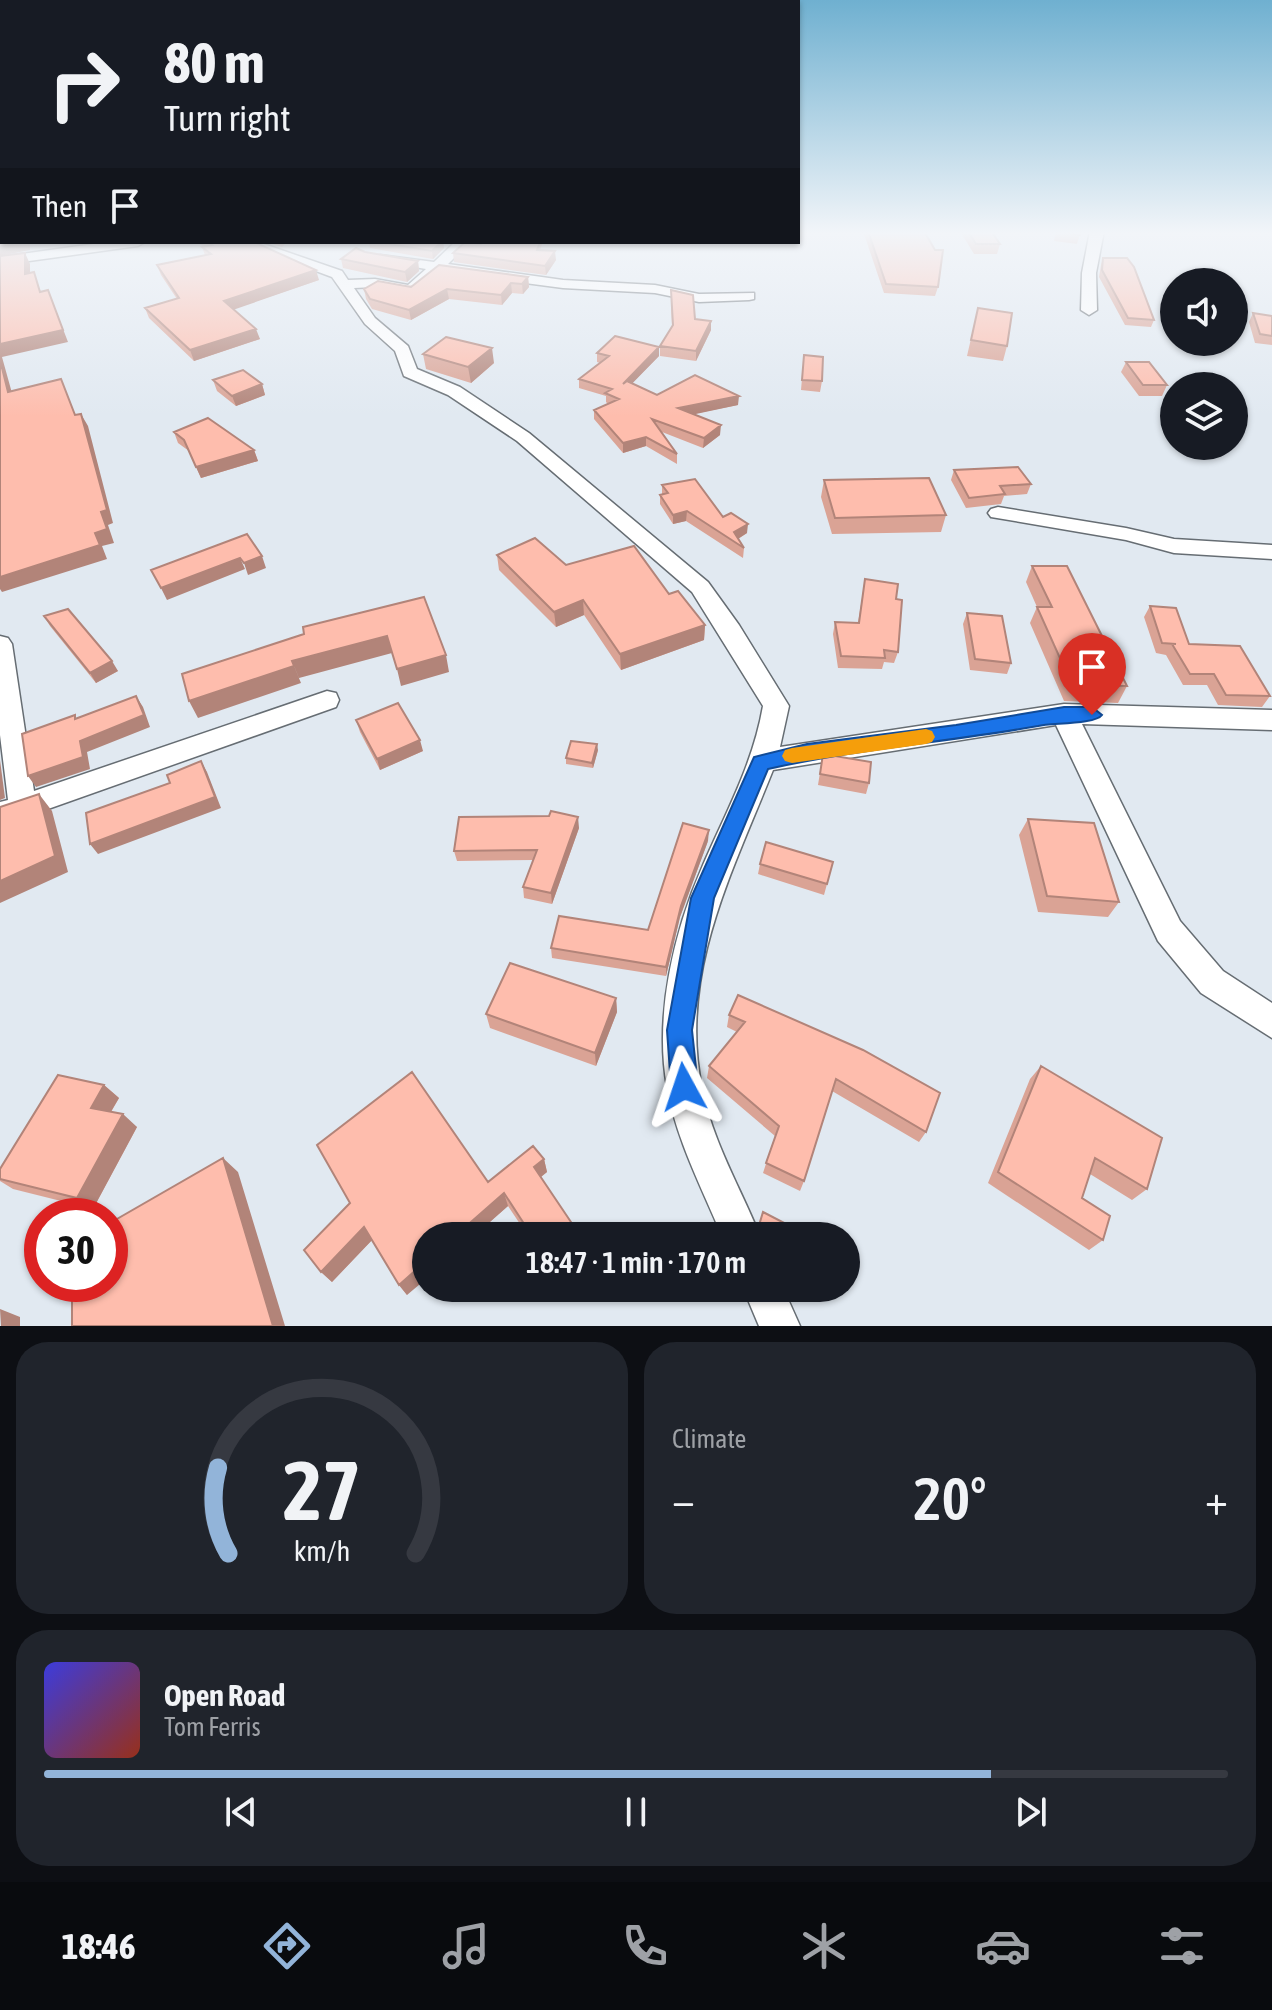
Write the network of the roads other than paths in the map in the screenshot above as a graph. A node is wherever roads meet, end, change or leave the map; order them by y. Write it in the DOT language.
graph roads {
  1 [pos="352,293"];
  2 [pos="674,293"];
  3 [pos="1089,293"];
  4 [pos="749,296"];
  5 [pos="1089,310"];
  6 [pos="998,513"];
  7 [pos="1272,552"];
  8 [pos="0,644"];
  9 [pos="327,700"];
  10 [pos="1064,714"];
  11 [pos="1272,720"];
  12 [pos="761,762"];
  13 [pos="12,810"];
  14 [pos="1272,1022"];
  15 [pos="735,1222"];
  16 [pos="769,1302"];
  17 [pos="780,1326"];
  1 -- 12 [label="street"];
  2 -- 4 [label="street"];
  3 -- 5 [label="street"];
  6 -- 7 [label="street"];
  8 -- 13 [label="street"];
  9 -- 13 [label="street"];
  10 -- 11 [label="street"];
  10 -- 12 [label="street"];
  10 -- 14 [label="street"];
  12 -- 15 [label="street"];
  16 -- 17 [label="street"];
}
